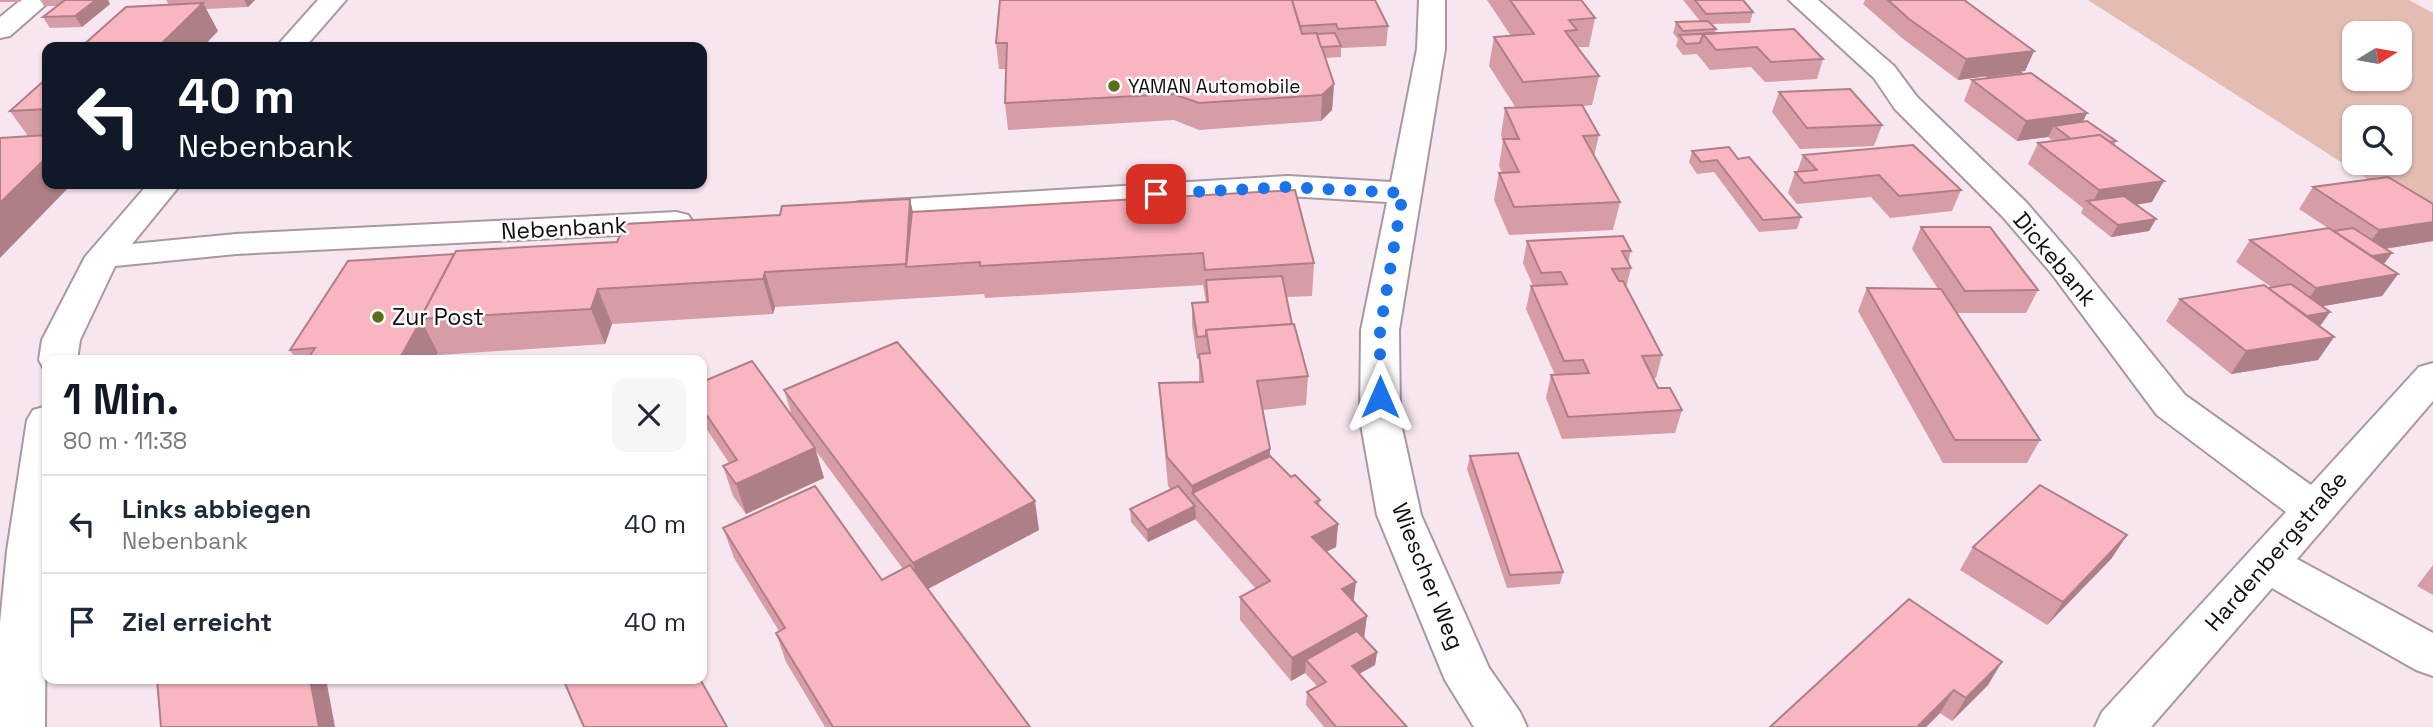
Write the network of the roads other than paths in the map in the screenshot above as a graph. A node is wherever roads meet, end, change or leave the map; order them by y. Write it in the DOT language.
graph roads {
  1 [pos="38,0"];
  2 [pos="333,0"];
  3 [pos="1432,0"];
  4 [pos="1802,0"];
  5 [pos="0,30"];
  6 [pos="295,42"];
  7 [pos="161,189"];
  8 [pos="1403,193"];
  9 [pos="830,213"];
  10 [pos="705,221"];
  11 [pos="102,257"];
  12 [pos="59,355"];
  13 [pos="2433,376"];
  14 [pos="42,441"];
  15 [pos="2312,509"];
  16 [pos="15,555"];
  17 [pos="2266,564"];
  18 [pos="2433,656"];
  19 [pos="20,727"];
  20 [pos="1502,727"];
  21 [pos="2120,727"];
  1 -- 5 [label="street"];
  2 -- 6 [label="street"];
  3 -- 8 [label="street, Wiescher Weg"];
  4 -- 15 [label="street, Dickebank"];
  7 -- 11 [label="street"];
  8 -- 9 [label="street"];
  8 -- 20 [label="street, Wiescher Weg"];
  10 -- 11 [label="street, Nebenbank"];
  11 -- 12 [label="street"];
  13 -- 15 [label="street, Hardenbergstraße"];
  14 -- 16 [label="street"];
  15 -- 17 [label="street, Hardenbergstraße"];
  16 -- 19 [label="street"];
  17 -- 18 [label="street"];
  17 -- 21 [label="street, Hardenbergstraße"];
}
